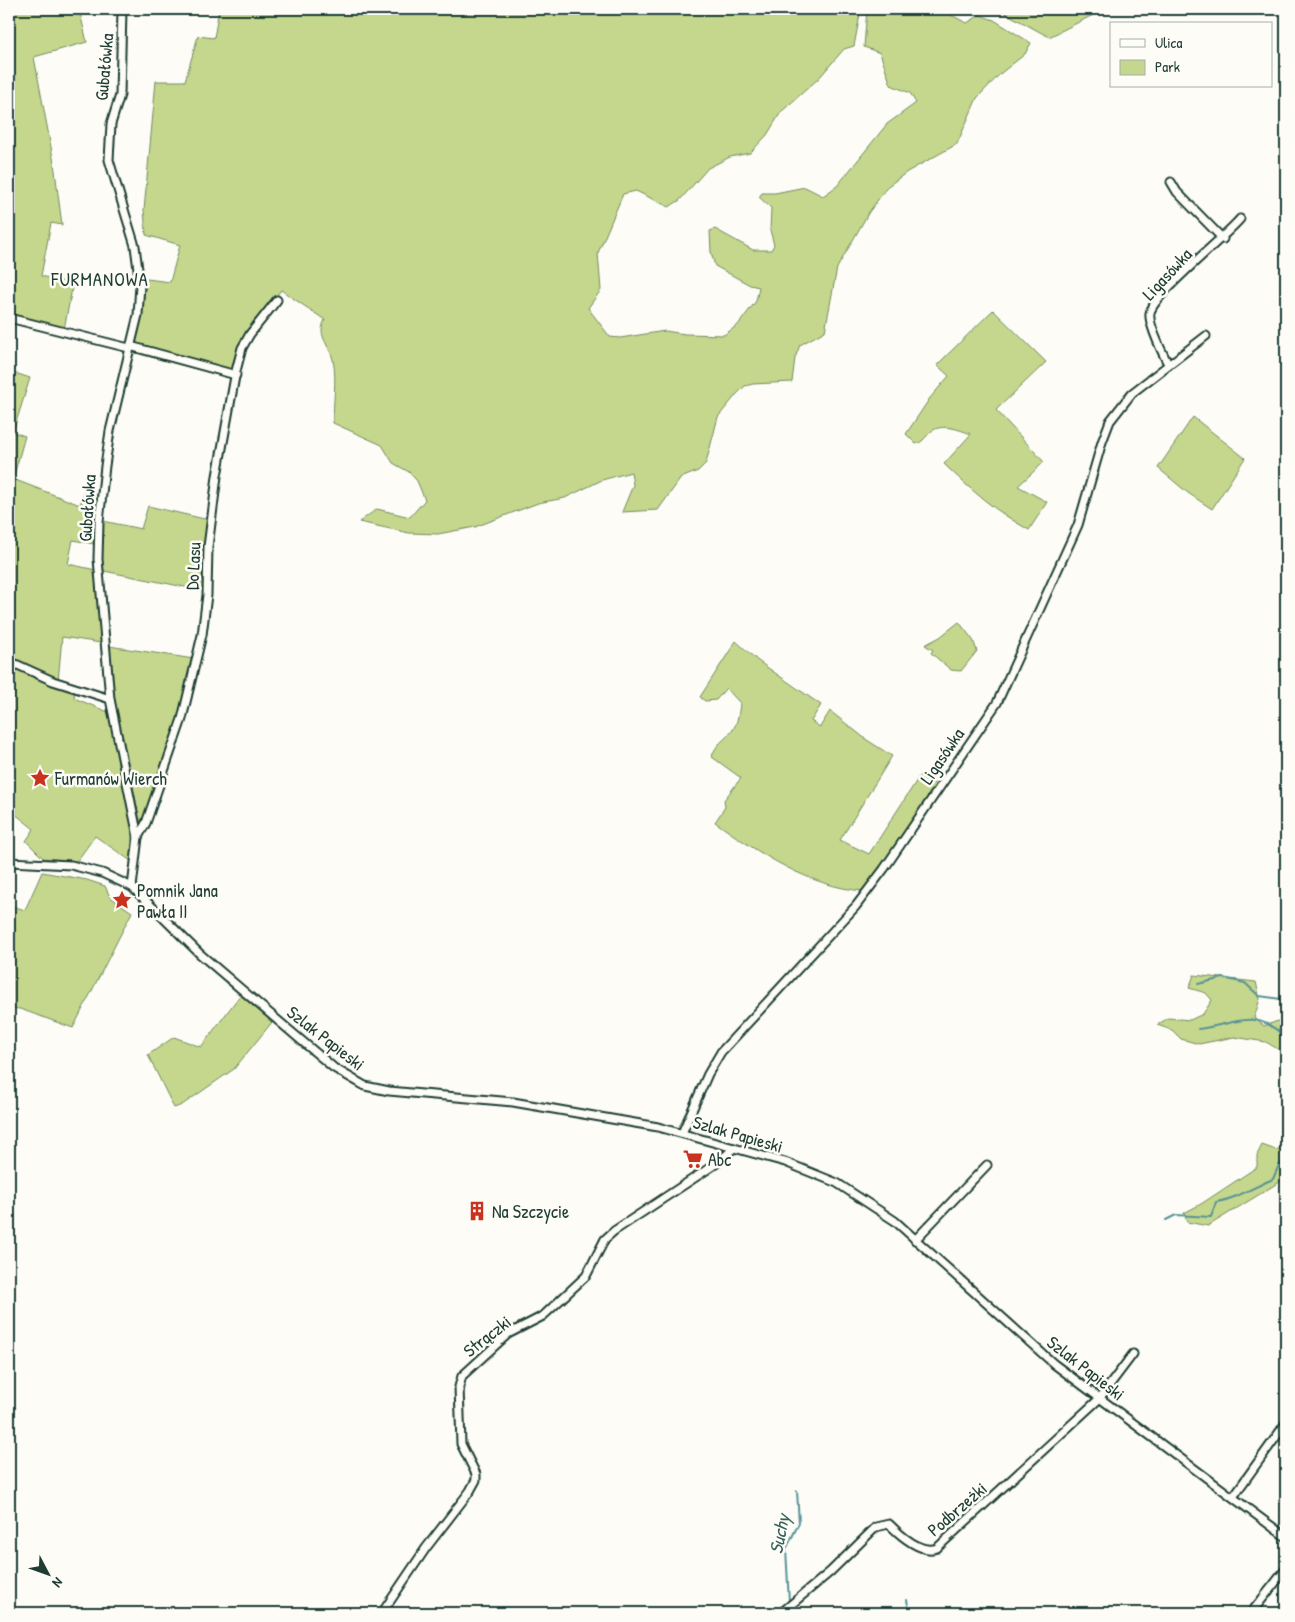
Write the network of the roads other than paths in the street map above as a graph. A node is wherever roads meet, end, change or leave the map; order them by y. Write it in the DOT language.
graph roads {
  1 [pos="122,9"];
  2 [pos="1171,182"];
  3 [pos="1240,219"];
  4 [pos="1223,239"];
  5 [pos="277,300"];
  6 [pos="9,318"];
  7 [pos="1206,336"];
  8 [pos="130,347"];
  9 [pos="1168,364"];
  10 [pos="236,375"];
  11 [pos="9,661"];
  12 [pos="110,699"];
  13 [pos="138,837"];
  14 [pos="9,862"];
  15 [pos="132,887"];
  16 [pos="682,1133"];
  17 [pos="734,1148"];
  18 [pos="987,1165"];
  19 [pos="916,1240"];
  20 [pos="1133,1354"];
  21 [pos="1099,1399"];
  22 [pos="1286,1423"];
  23 [pos="1233,1497"];
  24 [pos="1286,1537"];
  25 [pos="1286,1569"];
  26 [pos="382,1613"];
  27 [pos="781,1613"];
  28 [pos="1251,1613"];
  1 -- 8 [label="street, Gubałówka"];
  2 -- 4 [label="street"];
  3 -- 4 [label="street, Ligasówka"];
  4 -- 9 [label="street, Ligasówka"];
  5 -- 10 [label="street, Do Lasu"];
  6 -- 8 [label="street"];
  7 -- 9 [label="street, Ligasówka"];
  8 -- 10 [label="street"];
  8 -- 12 [label="street, Gubałówka"];
  9 -- 16 [label="street, Ligasówka"];
  10 -- 13 [label="street, Do Lasu"];
  11 -- 12 [label="street"];
  12 -- 13 [label="street, Gubałówka"];
  13 -- 15 [label="street, Gubałówka"];
  14 -- 15 [label="street"];
  15 -- 16 [label="street, Szlak Papieski"];
  16 -- 17 [label="street, Szlak Papieski"];
  17 -- 19 [label="street, Szlak Papieski"];
  17 -- 26 [label="street, Strączki"];
  18 -- 19 [label="street"];
  19 -- 21 [label="street, Szlak Papieski"];
  20 -- 21 [label="street, Podbrzeżki"];
  21 -- 23 [label="street, Szlak Papieski"];
  21 -- 27 [label="street, Podbrzeżki"];
  22 -- 23 [label="street"];
  23 -- 24 [label="street, Szlak Papieski"];
  25 -- 28 [label="street"];
}
